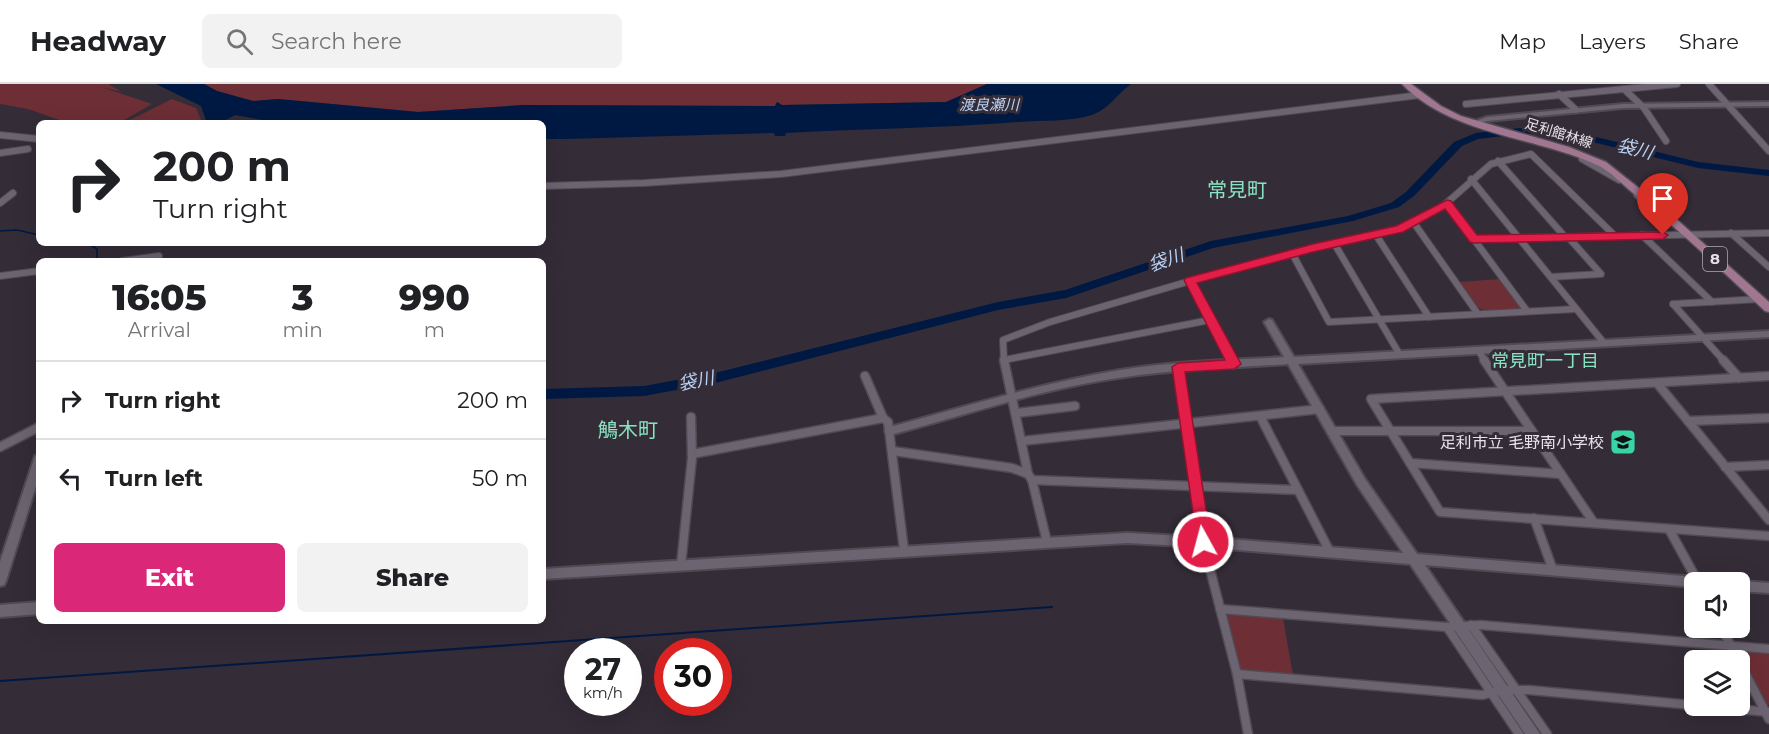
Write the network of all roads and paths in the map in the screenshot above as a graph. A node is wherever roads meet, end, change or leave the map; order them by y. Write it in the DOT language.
graph roads {
  1 [pos="1407,84"];
  2 [pos="1677,84"];
  3 [pos="1709,84"];
  4 [pos="1624,89"];
  5 [pos="1418,94"];
  6 [pos="1559,94"];
  7 [pos="1466,104"];
  8 [pos="1728,104"];
  9 [pos="1769,104"];
  10 [pos="1642,105"];
  11 [pos="1576,110"];
  12 [pos="1475,123"];
  13 [pos="0,135"];
  14 [pos="36,139"];
  15 [pos="1665,141"];
  16 [pos="28,148"];
  17 [pos="1769,151"];
  18 [pos="0,153"];
  19 [pos="1578,157"];
  20 [pos="1498,161"];
  21 [pos="1472,179"];
  22 [pos="546,186"];
  23 [pos="13,193"];
  24 [pos="0,203"];
  25 [pos="1447,203"];
  26 [pos="1664,213"];
  27 [pos="1414,223"];
  28 [pos="1769,233"];
  29 [pos="1731,234"];
  30 [pos="1376,235"];
  31 [pos="1688,235"];
  32 [pos="1615,236"];
  33 [pos="1642,236"];
  34 [pos="1520,238"];
  35 [pos="1568,238"];
  36 [pos="1474,239"];
  37 [pos="1334,243"];
  38 [pos="1292,253"];
  39 [pos="159,256"];
  40 [pos="144,258"];
  41 [pos="1768,266"];
  42 [pos="36,271"];
  43 [pos="0,276"];
  44 [pos="1551,277"];
  45 [pos="1190,280"];
  46 [pos="1760,299"];
  47 [pos="1712,302"];
  48 [pos="1769,308"];
  49 [pos="1576,309"];
  50 [pos="1527,311"];
  51 [pos="1478,314"];
  52 [pos="1429,317"];
  53 [pos="1379,319"];
  54 [pos="1210,320"];
  55 [pos="1269,322"];
  56 [pos="1769,334"];
  57 [pos="1702,337"];
  58 [pos="1604,343"];
  59 [pos="1478,350"];
  60 [pos="1401,355"];
  61 [pos="1004,360"];
  62 [pos="1292,361"];
  63 [pos="1234,364"];
  64 [pos="1178,367"];
  65 [pos="865,376"];
  66 [pos="1769,376"];
  67 [pos="1739,378"];
  68 [pos="1657,383"];
  69 [pos="1506,392"];
  70 [pos="1013,398"];
  71 [pos="1075,406"];
  72 [pos="1320,409"];
  73 [pos="1017,413"];
  74 [pos="1260,416"];
  75 [pos="691,417"];
  76 [pos="883,418"];
  77 [pos="1769,418"];
  78 [pos="1688,421"];
  79 [pos="1186,423"];
  80 [pos="36,429"];
  81 [pos="890,431"];
  82 [pos="1331,431"];
  83 [pos="1391,431"];
  84 [pos="1532,431"];
  85 [pos="1022,441"];
  86 [pos="0,447"];
  87 [pos="892,450"];
  88 [pos="692,454"];
  89 [pos="1410,463"];
  90 [pos="1769,465"];
  91 [pos="1725,467"];
  92 [pos="36,468"];
  93 [pos="1561,474"];
  94 [pos="1030,477"];
  95 [pos="1196,487"];
  96 [pos="1298,490"];
  97 [pos="1768,517"];
  98 [pos="1534,518"];
  99 [pos="1594,523"];
  100 [pos="1670,529"];
  101 [pos="1769,536"];
  102 [pos="1047,542"];
  103 [pos="1203,542"];
  104 [pos="904,550"];
  105 [pos="1330,552"];
  106 [pos="1412,559"];
  107 [pos="681,565"];
  108 [pos="1553,570"];
  109 [pos="1692,572"];
  110 [pos="546,574"];
  111 [pos="0,581"];
  112 [pos="1684,581"];
  113 [pos="1750,587"];
  114 [pos="1769,588"];
  115 [pos="36,608"];
  116 [pos="1220,609"];
  117 [pos="0,610"];
  118 [pos="1471,625"];
  119 [pos="1452,626"];
  120 [pos="1727,638"];
  121 [pos="1731,646"];
  122 [pos="1769,649"];
  123 [pos="1733,650"];
  124 [pos="1237,674"];
  125 [pos="1750,682"];
  126 [pos="1516,690"];
  127 [pos="1498,692"];
  128 [pos="1768,714"];
  129 [pos="1248,734"];
  130 [pos="1519,734"];
  131 [pos="1533,734"];
  132 [pos="1547,734"];
  1 -- 5 [label="main road, 足利館林線 / 8"];
  2 -- 4 [label="street"];
  3 -- 8 [label="street"];
  4 -- 6 [label="street"];
  4 -- 10 [label="street"];
  5 -- 12 [label="main road, 足利館林線 / 8"];
  5 -- 22 [label="street"];
  6 -- 7 [label="street"];
  6 -- 11 [label="street"];
  8 -- 9 [label="street"];
  8 -- 10 [label="street"];
  8 -- 17 [label="street"];
  10 -- 11 [label="street"];
  10 -- 15 [label="street"];
  11 -- 12 [label="street"];
  12 -- 26 [label="main road, 足利館林線 / 8"];
  13 -- 14 [label="street"];
  16 -- 18 [label="street"];
  19 -- 26 [label="street"];
  20 -- 21 [label="street"];
  20 -- 32 [label="street"];
  20 -- 35 [label="street"];
  21 -- 25 [label="street"];
  21 -- 34 [label="street"];
  23 -- 24 [label="street"];
  25 -- 27 [label="street"];
  25 -- 36 [label="street"];
  26 -- 31 [label="main road, 足利館林線 / 8"];
  27 -- 30 [label="street"];
  27 -- 51 [label="street"];
  28 -- 29 [label="street"];
  29 -- 31 [label="street"];
  29 -- 41 [label="street"];
  30 -- 37 [label="street"];
  30 -- 52 [label="street"];
  31 -- 33 [label="street"];
  31 -- 46 [label="main road, 足利館林線 / 8"];
  32 -- 33 [label="street"];
  32 -- 35 [label="street"];
  33 -- 47 [label="street"];
  34 -- 35 [label="street"];
  34 -- 36 [label="street"];
  34 -- 44 [label="street"];
  35 -- 44 [label="street"];
  36 -- 50 [label="street"];
  37 -- 38 [label="street"];
  37 -- 53 [label="street"];
  38 -- 45 [label="street"];
  38 -- 53 [label="street"];
  39 -- 40 [label="street"];
  42 -- 43 [label="street"];
  44 -- 49 [label="street"];
  45 -- 54 [label="street"];
  45 -- 61 [label="street"];
  46 -- 47 [label="street"];
  46 -- 48 [label="main road, 足利館林線 / 8"];
  47 -- 57 [label="street"];
  49 -- 50 [label="street"];
  49 -- 58 [label="street"];
  50 -- 51 [label="street"];
  51 -- 52 [label="street"];
  52 -- 53 [label="street"];
  53 -- 60 [label="street"];
  54 -- 61 [label="street"];
  54 -- 63 [label="street"];
  55 -- 62 [label="street"];
  56 -- 57 [label="street"];
  57 -- 58 [label="street"];
  57 -- 67 [label="street"];
  58 -- 59 [label="street"];
  59 -- 60 [label="street"];
  59 -- 69 [label="street"];
  60 -- 62 [label="street"];
  61 -- 70 [label="street"];
  62 -- 63 [label="street"];
  62 -- 72 [label="street"];
  63 -- 64 [label="street"];
  64 -- 70 [label="street"];
  64 -- 79 [label="street"];
  65 -- 76 [label="street"];
  66 -- 67 [label="street"];
  67 -- 68 [label="street"];
  68 -- 69 [label="street"];
  68 -- 78 [label="street"];
  69 -- 83 [label="street"];
  69 -- 84 [label="street"];
  70 -- 73 [label="street"];
  70 -- 81 [label="street"];
  71 -- 73 [label="street"];
  72 -- 74 [label="street"];
  72 -- 82 [label="street"];
  73 -- 85 [label="street"];
  74 -- 79 [label="street"];
  74 -- 96 [label="street"];
  75 -- 88 [label="street"];
  76 -- 81 [label="street"];
  76 -- 88 [label="street"];
  77 -- 78 [label="street"];
  78 -- 91 [label="street"];
  79 -- 85 [label="street"];
  79 -- 95 [label="street"];
  80 -- 86 [label="street"];
  81 -- 87 [label="street"];
  82 -- 83 [label="street"];
  82 -- 106 [label="street"];
  83 -- 84 [label="street"];
  83 -- 89 [label="street"];
  84 -- 93 [label="street"];
  85 -- 94 [label="street"];
  87 -- 94 [label="street"];
  87 -- 104 [label="street"];
  88 -- 107 [label="street"];
  89 -- 93 [label="street"];
  89 -- 98 [label="street"];
  90 -- 91 [label="street"];
  91 -- 97 [label="street"];
  92 -- 111 [label="street"];
  93 -- 99 [label="street"];
  94 -- 95 [label="street"];
  94 -- 102 [label="street"];
  95 -- 96 [label="street"];
  95 -- 103 [label="street"];
  96 -- 105 [label="street"];
  98 -- 99 [label="street"];
  98 -- 108 [label="street"];
  99 -- 100 [label="street"];
  100 -- 101 [label="street"];
  100 -- 109 [label="street"];
  102 -- 103 [label="street"];
  102 -- 104 [label="street"];
  103 -- 105 [label="street"];
  103 -- 116 [label="street"];
  104 -- 107 [label="street"];
  105 -- 106 [label="street"];
  106 -- 108 [label="street"];
  106 -- 119 [label="street"];
  107 -- 110 [label="street"];
  108 -- 112 [label="street"];
  113 -- 114 [label="street"];
  115 -- 117 [label="street"];
  116 -- 119 [label="street"];
  116 -- 124 [label="street"];
  118 -- 119 [label="street"];
  118 -- 121 [label="street"];
  118 -- 126 [label="street"];
  119 -- 127 [label="street"];
  120 -- 121 [label="street"];
  121 -- 122 [label="street"];
  121 -- 123 [label="street"];
  124 -- 127 [label="street"];
  124 -- 129 [label="street"];
  125 -- 128 [label="street"];
  126 -- 127 [label="street"];
  126 -- 128 [label="street"];
  126 -- 132 [label="street"];
  127 -- 130 [label="street"];
  127 -- 131 [label="street"];
}
